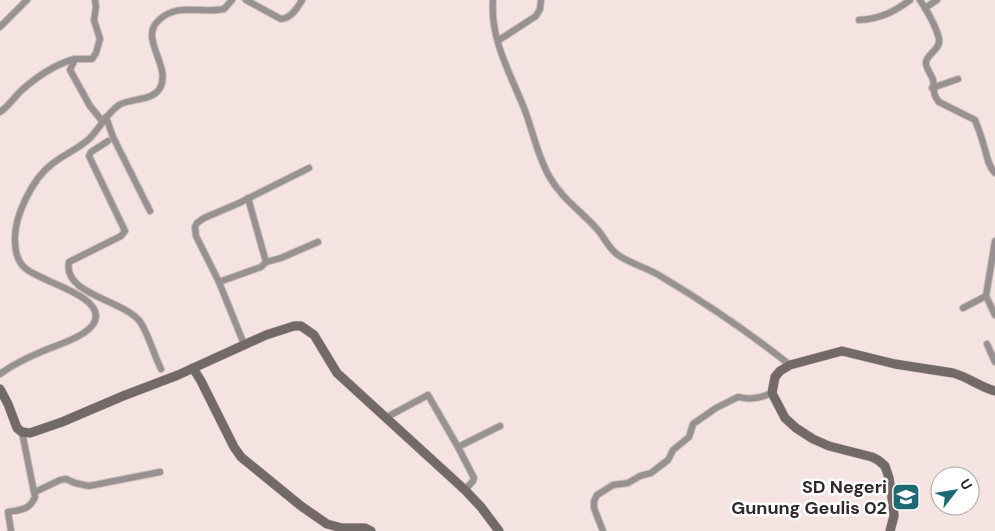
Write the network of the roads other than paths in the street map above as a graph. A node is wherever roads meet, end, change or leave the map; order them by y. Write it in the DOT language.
graph roads {
  1 [pos="27,0"];
  2 [pos="95,0"];
  3 [pos="232,0"];
  4 [pos="246,0"];
  5 [pos="302,0"];
  6 [pos="493,0"];
  7 [pos="541,0"];
  8 [pos="910,0"];
  9 [pos="920,0"];
  10 [pos="937,0"];
  11 [pos="925,8"];
  12 [pos="859,20"];
  13 [pos="0,27"];
  14 [pos="499,40"];
  15 [pos="74,59"];
  16 [pos="958,80"];
  17 [pos="932,88"];
  18 [pos="0,112"];
  19 [pos="105,119"];
  20 [pos="108,141"];
  21 [pos="309,168"];
  22 [pos="995,173"];
  23 [pos="248,198"];
  24 [pos="150,211"];
  25 [pos="995,241"];
  26 [pos="318,242"];
  27 [pos="266,262"];
  28 [pos="219,282"];
  29 [pos="986,296"];
  30 [pos="100,297"];
  31 [pos="92,305"];
  32 [pos="963,308"];
  33 [pos="995,315"];
  34 [pos="244,344"];
  35 [pos="987,344"];
  36 [pos="995,362"];
  37 [pos="790,365"];
  38 [pos="193,368"];
  39 [pos="161,369"];
  40 [pos="0,374"];
  41 [pos="0,389"];
  42 [pos="995,391"];
  43 [pos="772,393"];
  44 [pos="386,417"];
  45 [pos="500,426"];
  46 [pos="22,432"];
  47 [pos="458,447"];
  48 [pos="160,472"];
  49 [pos="464,490"];
  50 [pos="35,492"];
  51 [pos="12,531"];
  52 [pos="372,531"];
  53 [pos="499,531"];
  54 [pos="603,531"];
  55 [pos="890,531"];
  1 -- 13 [label="street"];
  2 -- 15 [label="street"];
  3 -- 19 [label="street"];
  4 -- 5 [label="street"];
  6 -- 14 [label="street"];
  7 -- 14 [label="street"];
  8 -- 12 [label="street"];
  9 -- 11 [label="street"];
  10 -- 11 [label="street"];
  11 -- 17 [label="street"];
  14 -- 37 [label="street"];
  15 -- 18 [label="street"];
  15 -- 19 [label="street"];
  16 -- 17 [label="street"];
  17 -- 22 [label="street"];
  19 -- 24 [label="street"];
  19 -- 31 [label="street"];
  20 -- 30 [label="street"];
  21 -- 23 [label="street"];
  23 -- 27 [label="street"];
  23 -- 28 [label="street"];
  25 -- 29 [label="street"];
  26 -- 27 [label="street"];
  27 -- 28 [label="street"];
  28 -- 34 [label="street"];
  29 -- 32 [label="street"];
  29 -- 33 [label="street"];
  30 -- 31 [label="street"];
  30 -- 39 [label="street"];
  31 -- 40 [label="street"];
  34 -- 38 [label="main road"];
  34 -- 44 [label="main road"];
  35 -- 36 [label="street"];
  37 -- 42 [label="main road"];
  37 -- 43 [label="main road"];
  38 -- 46 [label="main road"];
  38 -- 52 [label="main road"];
  41 -- 46 [label="main road"];
  43 -- 54 [label="street"];
  43 -- 55 [label="main road"];
  44 -- 47 [label="street"];
  44 -- 49 [label="main road"];
  45 -- 47 [label="street"];
  46 -- 50 [label="street"];
  47 -- 49 [label="street"];
  48 -- 50 [label="street"];
  49 -- 53 [label="main road"];
  50 -- 51 [label="street"];
}
